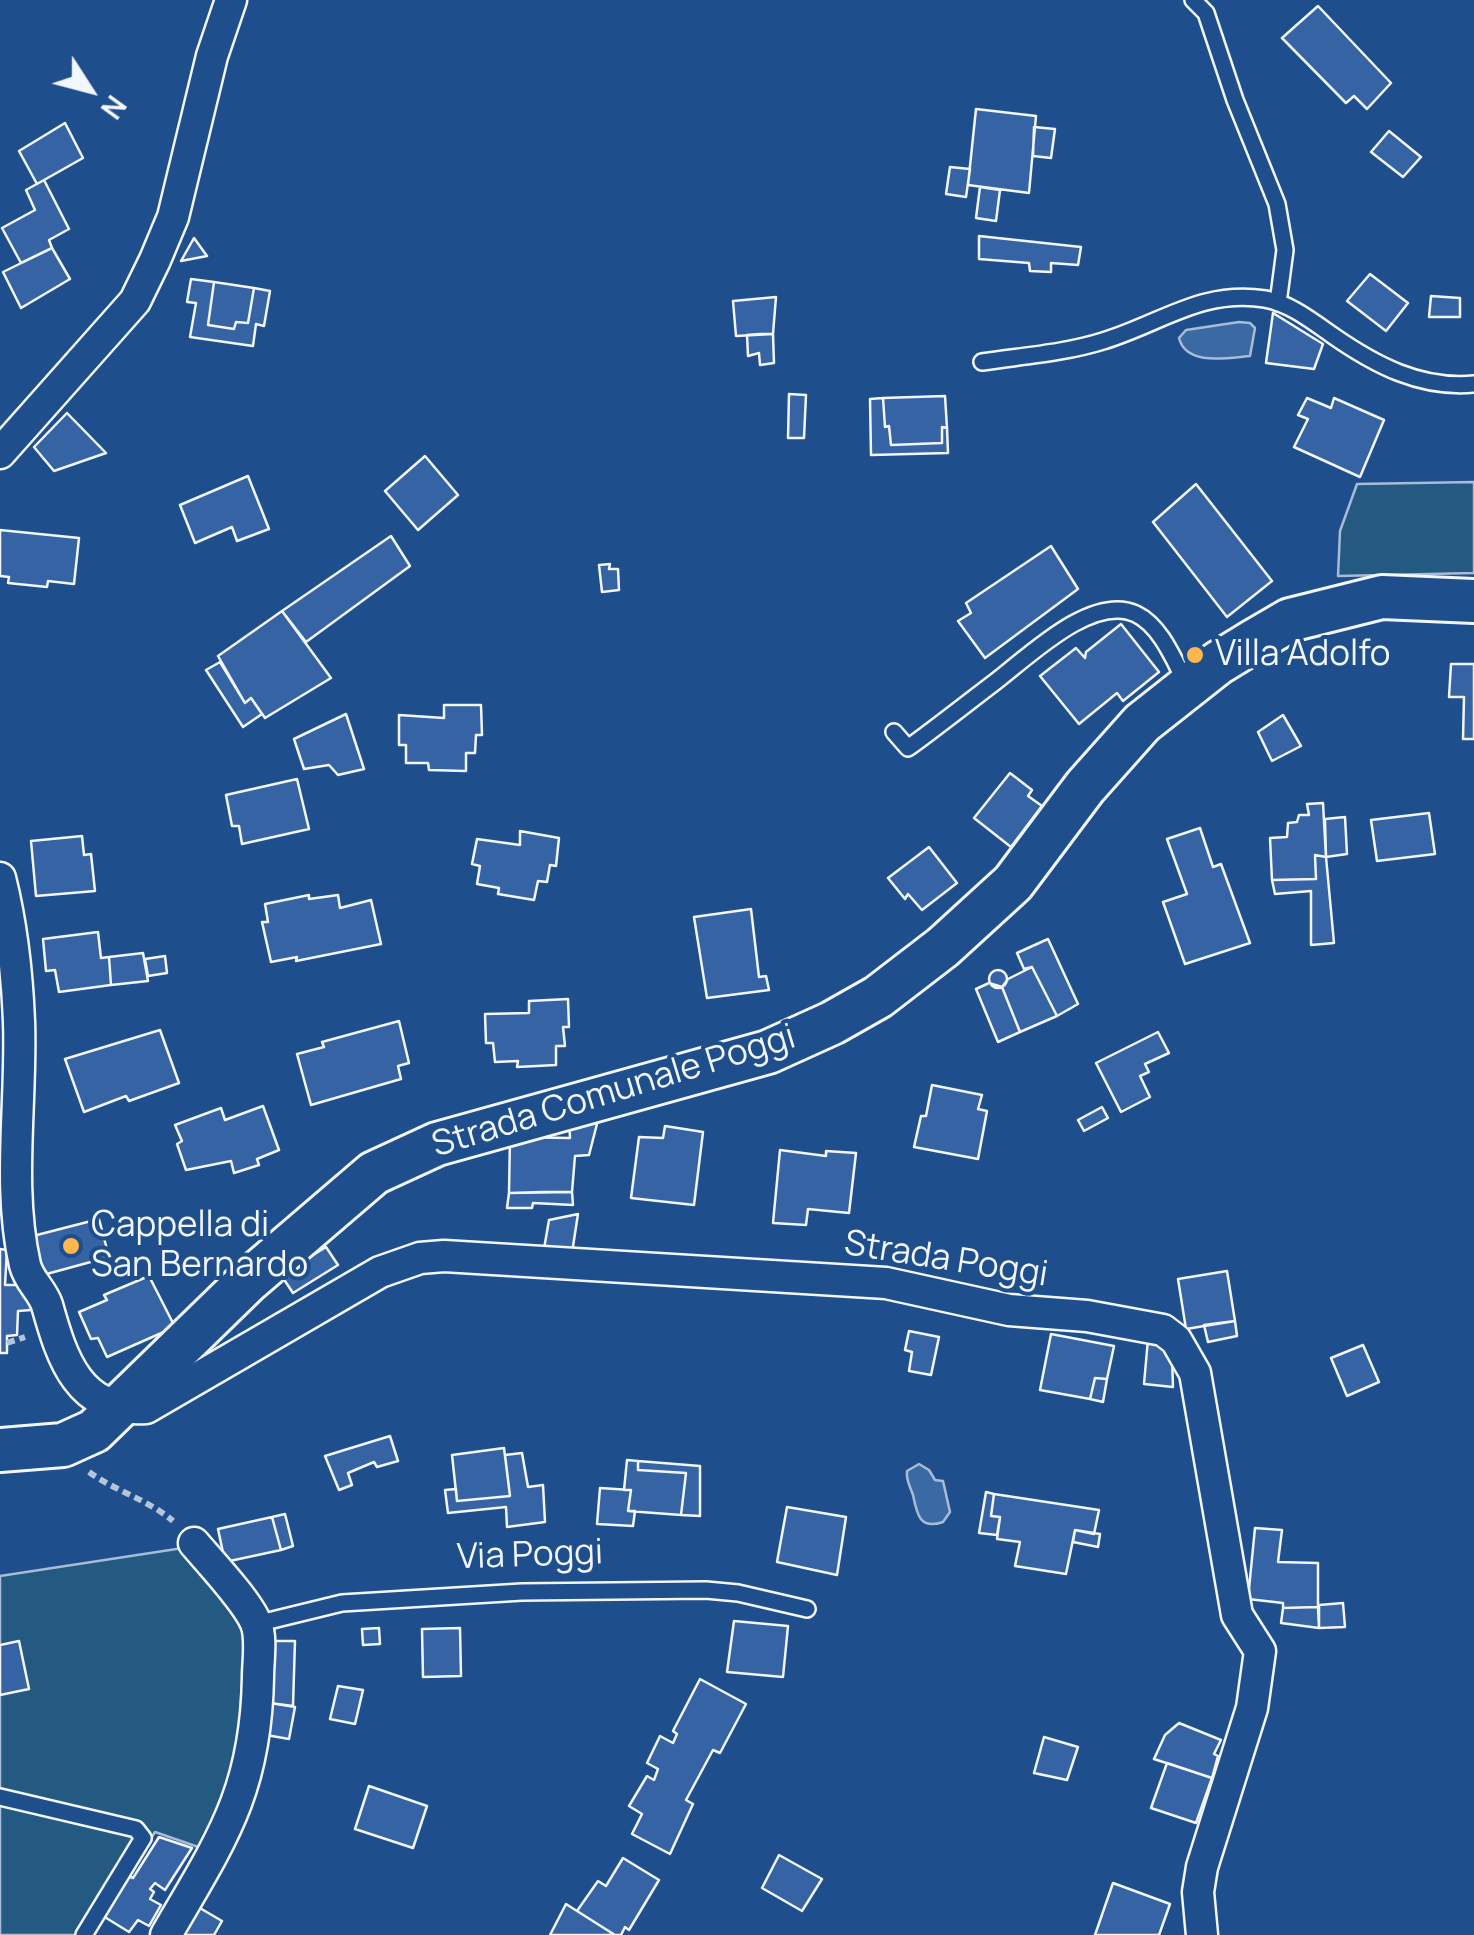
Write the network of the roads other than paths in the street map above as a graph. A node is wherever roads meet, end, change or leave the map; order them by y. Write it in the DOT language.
graph roads {
  1 [pos="232,0"];
  2 [pos="1193,0"];
  3 [pos="1278,303"];
  4 [pos="982,362"];
  5 [pos="1474,384"];
  6 [pos="0,453"];
  7 [pos="1474,602"];
  8 [pos="1188,686"];
  9 [pos="894,732"];
  10 [pos="0,878"];
  11 [pos="119,1410"];
  12 [pos="0,1450"];
  13 [pos="194,1543"];
  14 [pos="806,1609"];
  15 [pos="256,1624"];
  16 [pos="0,1797"];
  17 [pos="84,1935"];
  18 [pos="166,1935"];
  19 [pos="1202,1935"];
  1 -- 6 [label="street"];
  2 -- 3 [label="lane"];
  3 -- 4 [label="lane"];
  3 -- 5 [label="lane"];
  7 -- 8 [label="main road, Strada Comunale Poggi"];
  8 -- 9 [label="lane"];
  8 -- 11 [label="main road, Strada Comunale Poggi"];
  10 -- 11 [label="street"];
  11 -- 12 [label="main road, Strada Comunale Poggi"];
  11 -- 19 [label="street, Strada Poggi"];
  13 -- 15 [label="street"];
  14 -- 15 [label="lane, Via Poggi"];
  15 -- 18 [label="street"];
  16 -- 17 [label="lane"];
}
